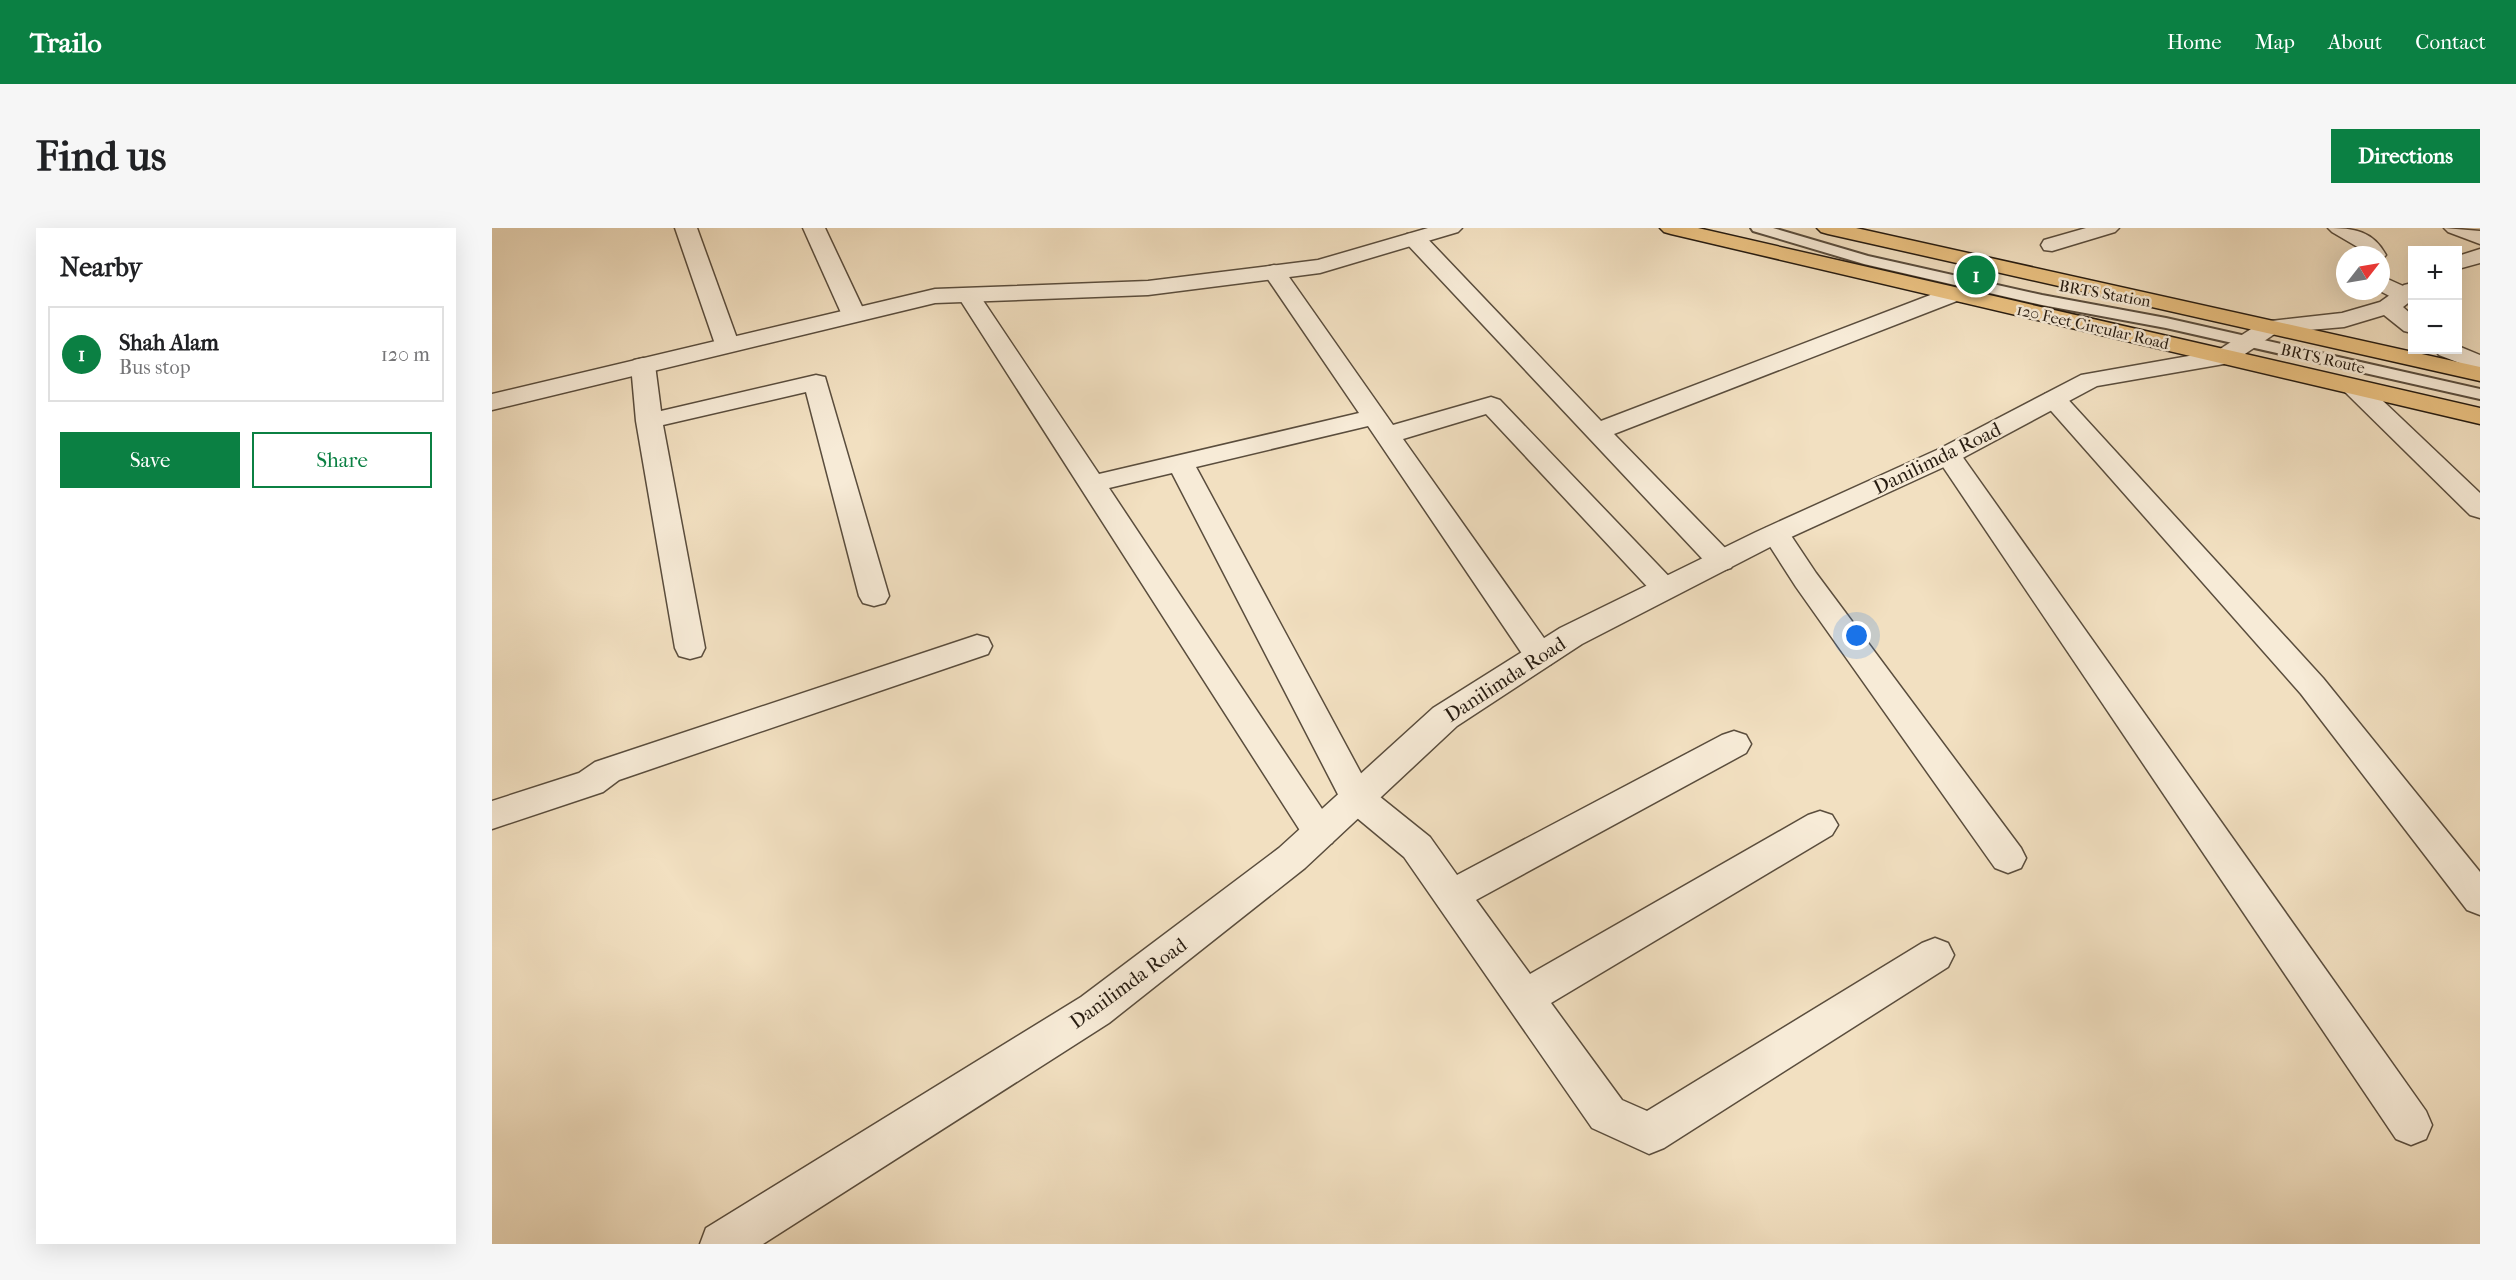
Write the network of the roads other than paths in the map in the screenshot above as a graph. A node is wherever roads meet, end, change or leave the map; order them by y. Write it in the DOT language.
graph roads {
  1 [pos="686,228"];
  2 [pos="814,228"];
  3 [pos="1452,228"];
  4 [pos="1671,228"];
  5 [pos="1758,228"];
  6 [pos="1782,228"];
  7 [pos="1828,228"];
  8 [pos="2108,228"];
  9 [pos="2338,228"];
  10 [pos="2455,228"];
  11 [pos="2480,238"];
  12 [pos="1415,239"];
  13 [pos="2052,245"];
  14 [pos="2370,246"];
  15 [pos="2480,256"];
  16 [pos="2462,261"];
  17 [pos="1274,272"];
  18 [pos="1954,294"];
  19 [pos="968,295"];
  20 [pos="2400,300"];
  21 [pos="854,315"];
  22 [pos="2166,323"];
  23 [pos="2248,342"];
  24 [pos="727,345"];
  25 [pos="2456,354"];
  26 [pos="2480,364"];
  27 [pos="643,365"];
  28 [pos="2480,374"];
  29 [pos="2354,387"];
  30 [pos="2480,394"];
  31 [pos="2054,399"];
  32 [pos="492,402"];
  33 [pos="2480,416"];
  34 [pos="649,421"];
  35 [pos="1381,426"];
  36 [pos="1599,431"];
  37 [pos="1947,455"];
  38 [pos="1180,463"];
  39 [pos="1091,484"];
  40 [pos="2480,508"];
  41 [pos="1776,534"];
  42 [pos="1721,561"];
  43 [pos="1665,588"];
  44 [pos="874,596"];
  45 [pos="977,646"];
  46 [pos="690,648"];
  47 [pos="1540,656"];
  48 [pos="1734,744"];
  49 [pos="1357,798"];
  50 [pos="492,815"];
  51 [pos="1820,825"];
  52 [pos="1320,833"];
  53 [pos="2008,858"];
  54 [pos="1452,895"];
  55 [pos="2480,899"];
  56 [pos="1935,955"];
  57 [pos="1524,998"];
  58 [pos="2411,1125"];
  59 [pos="722,1244"];
  1 -- 24 [label="street"];
  2 -- 21 [label="street"];
  3 -- 12 [label="street"];
  4 -- 18 [label="main road, 120 Feet Circular Road"];
  5 -- 22 [label="lane, BRTS Station"];
  6 -- 22 [label="lane, BRTS Station"];
  7 -- 23 [label="main road, 120 Feet Circular Road"];
  8 -- 13 [label="street"];
  9 -- 14 [label="street"];
  10 -- 11 [label="street"];
  12 -- 17 [label="street"];
  12 -- 36 [label="street"];
  15 -- 16 [label="street"];
  17 -- 19 [label="street"];
  17 -- 35 [label="street"];
  18 -- 23 [label="main road, 120 Feet Circular Road"];
  18 -- 36 [label="street"];
  19 -- 21 [label="street"];
  19 -- 39 [label="street"];
  20 -- 23 [label="street, Danilimda Road"];
  21 -- 24 [label="street"];
  22 -- 23 [label="lane, BRTS Route"];
  23 -- 28 [label="main road, 120 Feet Circular Road"];
  23 -- 29 [label="main road, 120 Feet Circular Road"];
  23 -- 30 [label="lane, BRTS Route"];
  23 -- 31 [label="street, Danilimda Road"];
  24 -- 27 [label="street"];
  25 -- 26 [label="street"];
  27 -- 32 [label="street"];
  27 -- 34 [label="street"];
  29 -- 33 [label="main road, 120 Feet Circular Road"];
  29 -- 40 [label="street"];
  31 -- 37 [label="street, Danilimda Road"];
  31 -- 55 [label="street"];
  34 -- 44 [label="street"];
  34 -- 46 [label="street"];
  35 -- 38 [label="street"];
  35 -- 43 [label="street"];
  35 -- 47 [label="street"];
  36 -- 42 [label="street"];
  37 -- 41 [label="street, Danilimda Road"];
  37 -- 58 [label="street"];
  38 -- 39 [label="street"];
  38 -- 49 [label="street"];
  39 -- 52 [label="street"];
  41 -- 42 [label="street, Danilimda Road"];
  41 -- 53 [label="street"];
  42 -- 43 [label="street, Danilimda Road"];
  43 -- 47 [label="street, Danilimda Road"];
  45 -- 50 [label="street"];
  47 -- 49 [label="street, Danilimda Road"];
  48 -- 54 [label="street"];
  49 -- 52 [label="street, Danilimda Road"];
  49 -- 54 [label="street"];
  51 -- 57 [label="street"];
  52 -- 59 [label="street, Danilimda Road"];
  54 -- 57 [label="street"];
  56 -- 57 [label="street"];
}
